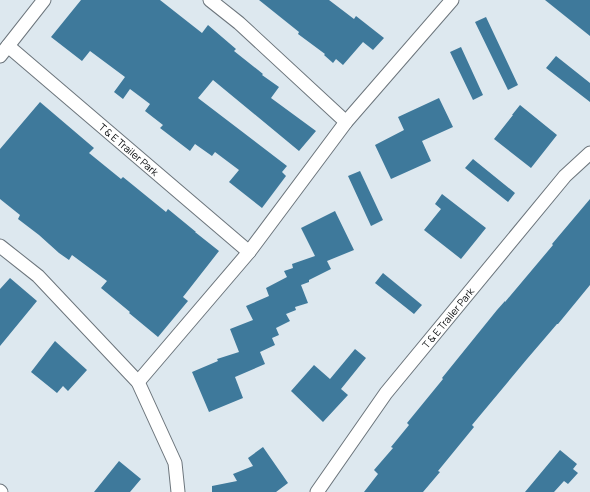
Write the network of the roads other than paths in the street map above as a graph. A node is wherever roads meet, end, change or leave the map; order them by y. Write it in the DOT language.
graph roads {
  1 [pos="44,0"];
  2 [pos="210,0"];
  3 [pos="452,0"];
  4 [pos="4,51"];
  5 [pos="346,122"];
  6 [pos="590,153"];
  7 [pos="0,246"];
  8 [pos="249,252"];
  9 [pos="138,382"];
  10 [pos="178,492"];
  11 [pos="317,492"];
  1 -- 4 [label="street, T & E Trailer Park"];
  2 -- 5 [label="street"];
  3 -- 5 [label="street"];
  4 -- 8 [label="street, T & E Trailer Park"];
  5 -- 8 [label="street"];
  6 -- 11 [label="street, T & E Trailer Park"];
  7 -- 9 [label="street"];
  8 -- 9 [label="street"];
  9 -- 10 [label="street"];
}
